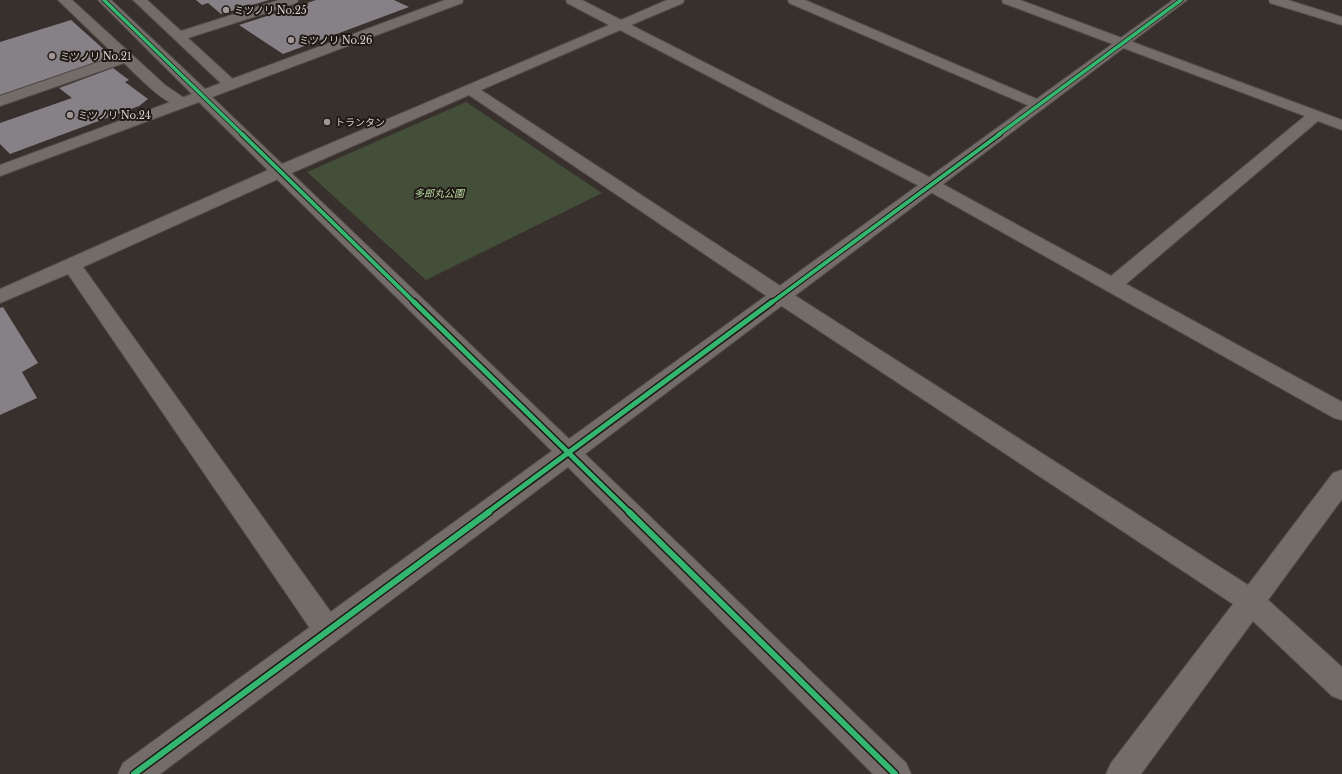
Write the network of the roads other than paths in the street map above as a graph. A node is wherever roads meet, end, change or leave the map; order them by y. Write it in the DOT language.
graph roads {
  1 [pos="64,0"];
  2 [pos="104,0"];
  3 [pos="139,0"];
  4 [pos="292,0"];
  5 [pos="457,0"];
  6 [pos="572,0"];
  7 [pos="678,0"];
  8 [pos="794,0"];
  9 [pos="1008,0"];
  10 [pos="1181,0"];
  11 [pos="1275,0"];
  12 [pos="1342,21"];
  13 [pos="620,25"];
  14 [pos="179,36"];
  15 [pos="1124,42"];
  16 [pos="126,57"];
  17 [pos="231,84"];
  18 [pos="471,90"];
  19 [pos="203,95"];
  20 [pos="0,101"];
  21 [pos="182,103"];
  22 [pos="1039,105"];
  23 [pos="1316,115"];
  24 [pos="1342,125"];
  25 [pos="0,171"];
  26 [pos="281,171"];
  27 [pos="931,184"];
  28 [pos="72,264"];
  29 [pos="1113,285"];
  30 [pos="781,296"];
  31 [pos="0,297"];
  32 [pos="1342,412"];
  33 [pos="569,452"];
  34 [pos="1342,480"];
  35 [pos="1252,602"];
  36 [pos="328,631"];
  37 [pos="1342,686"];
  38 [pos="134,774"];
  39 [pos="895,774"];
  40 [pos="1122,774"];
  1 -- 16 [label="street"];
  2 -- 19 [label="street"];
  3 -- 14 [label="street"];
  4 -- 14 [label="street"];
  5 -- 17 [label="street"];
  6 -- 13 [label="street"];
  7 -- 13 [label="street"];
  8 -- 22 [label="street"];
  9 -- 15 [label="street"];
  10 -- 15 [label="street"];
  11 -- 12 [label="street"];
  13 -- 18 [label="street"];
  13 -- 27 [label="street"];
  14 -- 17 [label="street"];
  15 -- 22 [label="street"];
  15 -- 23 [label="street"];
  16 -- 20 [label="street"];
  16 -- 21 [label="street"];
  17 -- 19 [label="street"];
  18 -- 26 [label="street"];
  18 -- 30 [label="street"];
  19 -- 21 [label="street"];
  19 -- 26 [label="street"];
  21 -- 25 [label="street"];
  22 -- 27 [label="street"];
  23 -- 24 [label="street"];
  23 -- 29 [label="street"];
  26 -- 28 [label="street"];
  26 -- 33 [label="street"];
  27 -- 29 [label="street"];
  27 -- 30 [label="street"];
  28 -- 31 [label="street"];
  28 -- 36 [label="street"];
  29 -- 32 [label="street"];
  30 -- 33 [label="street"];
  30 -- 35 [label="street"];
  33 -- 36 [label="street"];
  33 -- 39 [label="street"];
  34 -- 35 [label="street"];
  35 -- 37 [label="street"];
  35 -- 40 [label="street"];
  36 -- 38 [label="street"];
}
